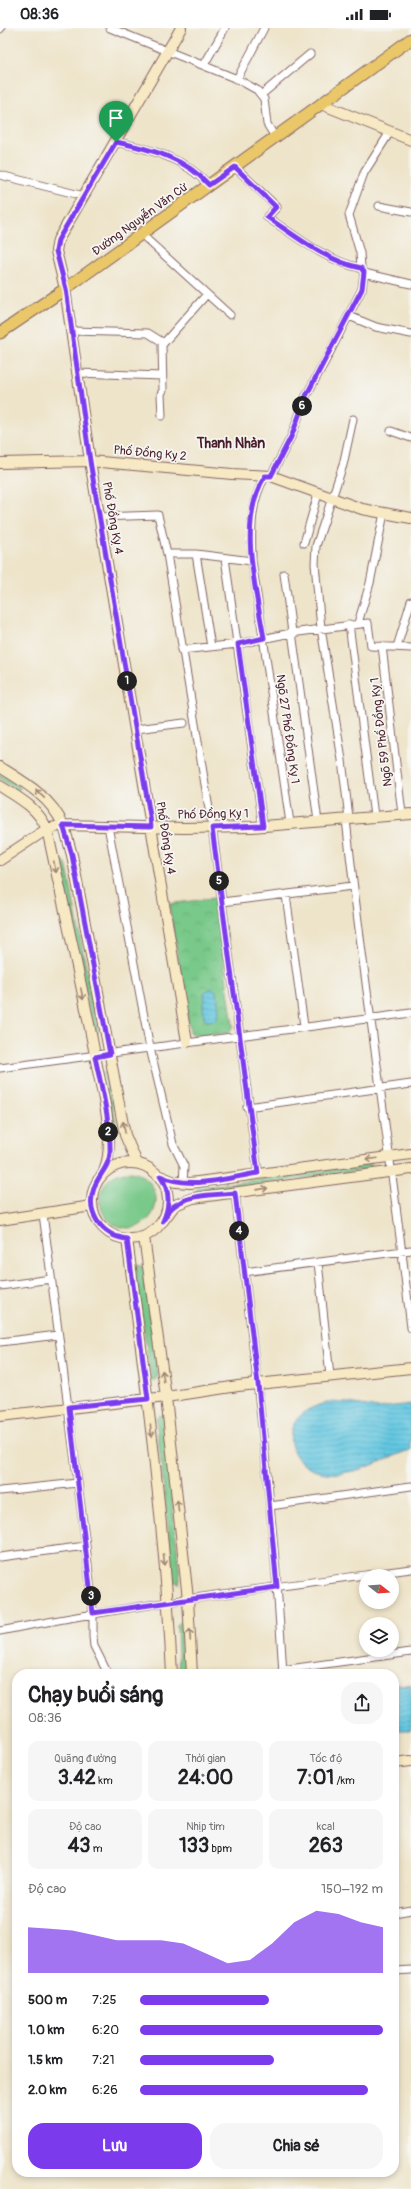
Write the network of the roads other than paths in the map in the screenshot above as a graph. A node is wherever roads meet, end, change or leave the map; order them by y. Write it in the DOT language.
graph roads {
  1 [pos="110,28"];
  2 [pos="181,28"];
  3 [pos="225,28"];
  4 [pos="264,28"];
  5 [pos="411,39"];
  6 [pos="168,51"];
  7 [pos="310,54"];
  8 [pos="204,65"];
  9 [pos="237,79"];
  10 [pos="261,95"];
  11 [pos="321,104"];
  12 [pos="390,132"];
  13 [pos="275,138"];
  14 [pos="411,140"];
  15 [pos="116,142"];
  16 [pos="235,167"];
  17 [pos="0,175"];
  18 [pos="209,185"];
  19 [pos="84,196"];
  20 [pos="379,206"];
  21 [pos="411,212"];
  22 [pos="141,234"];
  23 [pos="363,270"];
  24 [pos="411,284"];
  25 [pos="66,289"];
  26 [pos="207,294"];
  27 [pos="230,315"];
  28 [pos="349,316"];
  29 [pos="72,331"];
  30 [pos="0,333"];
  31 [pos="411,334"];
  32 [pos="164,343"];
  33 [pos="77,373"];
  34 [pos="162,376"];
  35 [pos="162,416"];
  36 [pos="353,419"];
  37 [pos="391,431"];
  38 [pos="411,438"];
  39 [pos="90,461"];
  40 [pos="0,463"];
  41 [pos="268,476"];
  42 [pos="318,494"];
  43 [pos="330,498"];
  44 [pos="384,513"];
  45 [pos="99,518"];
  46 [pos="411,518"];
  47 [pos="304,543"];
  48 [pos="167,554"];
  49 [pos="196,554"];
  50 [pos="225,558"];
  51 [pos="252,561"];
  52 [pos="284,574"];
  53 [pos="411,602"];
  54 [pos="358,623"];
  55 [pos="348,624"];
  56 [pos="321,628"];
  57 [pos="291,633"];
  58 [pos="264,638"];
  59 [pos="238,644"];
  60 [pos="382,646"];
  61 [pos="211,647"];
  62 [pos="397,647"];
  63 [pos="411,648"];
  64 [pos="181,650"];
  65 [pos="184,723"];
  66 [pos="136,729"];
  67 [pos="0,767"];
  68 [pos="0,786"];
  69 [pos="407,814"];
  70 [pos="374,816"];
  71 [pos="347,818"];
  72 [pos="318,821"];
  73 [pos="290,823"];
  74 [pos="63,825"];
  75 [pos="108,826"];
  76 [pos="263,826"];
  77 [pos="151,827"];
  78 [pos="212,828"];
  79 [pos="47,829"];
  80 [pos="0,860"];
  81 [pos="353,886"];
  82 [pos="286,895"];
  83 [pos="222,902"];
  84 [pos="411,1013"];
  85 [pos="372,1018"];
  86 [pos="304,1026"];
  87 [pos="239,1036"];
  88 [pos="187,1042"];
  89 [pos="150,1048"];
  90 [pos="110,1054"];
  91 [pos="95,1057"];
  92 [pos="0,1067"];
  93 [pos="411,1084"];
  94 [pos="382,1087"];
  95 [pos="248,1107"];
  96 [pos="411,1154"];
  97 [pos="390,1156"];
  98 [pos="137,1163"];
  99 [pos="411,1169"];
  100 [pos="392,1171"];
  101 [pos="104,1172"];
  102 [pos="258,1173"];
  103 [pos="160,1176"];
  104 [pos="183,1183"];
  105 [pos="235,1193"];
  106 [pos="92,1206"];
  107 [pos="43,1214"];
  108 [pos="0,1220"];
  109 [pos="163,1221"];
  110 [pos="144,1237"];
  111 [pos="127,1239"];
  112 [pos="411,1250"];
  113 [pos="402,1251"];
  114 [pos="318,1262"];
  115 [pos="244,1272"];
  116 [pos="51,1279"];
  117 [pos="0,1286"];
  118 [pos="411,1328"];
  119 [pos="58,1336"];
  120 [pos="0,1342"];
  121 [pos="411,1368"];
  122 [pos="330,1376"];
  123 [pos="258,1384"];
  124 [pos="166,1397"];
  125 [pos="148,1399"];
  126 [pos="69,1407"];
  127 [pos="0,1416"];
  128 [pos="78,1483"];
  129 [pos="411,1486"];
  130 [pos="0,1491"];
  131 [pos="270,1506"];
  132 [pos="86,1546"];
  133 [pos="0,1558"];
  134 [pos="411,1569"];
  135 [pos="277,1587"];
  136 [pos="188,1599"];
  137 [pos="169,1602"];
  138 [pos="93,1613"];
  139 [pos="0,1631"];
  140 [pos="411,1652"];
  141 [pos="106,1669"];
  142 [pos="172,1669"];
  143 [pos="192,1669"];
  144 [pos="282,1669"];
  145 [pos="301,1669"];
  146 [pos="411,1761"];
  147 [pos="399,1762"];
  148 [pos="411,1910"];
  149 [pos="399,1912"];
  150 [pos="411,1970"];
  151 [pos="399,1971"];
  1 -- 6 [label="street"];
  2 -- 6 [label="street, Phố Đồng Kỵ 4"];
  3 -- 8 [label="street"];
  4 -- 9 [label="street"];
  5 -- 11 [label="main road, Đường Nguyễn Văn Cừ"];
  6 -- 8 [label="street"];
  6 -- 15 [label="street, Phố Đồng Kỵ 4"];
  7 -- 10 [label="street"];
  8 -- 9 [label="street"];
  9 -- 10 [label="street"];
  10 -- 13 [label="street"];
  11 -- 12 [label="street"];
  11 -- 13 [label="main road, Đường Nguyễn Văn Cừ"];
  12 -- 14 [label="street"];
  12 -- 23 [label="street, Ngõ 27 Phố Đồng Kỵ 1"];
  13 -- 16 [label="main road, Đường Nguyễn Văn Cừ"];
  15 -- 18 [label="street"];
  15 -- 19 [label="street, Phố Đồng Kỵ 4"];
  16 -- 18 [label="main road, Đường Nguyễn Văn Cừ"];
  16 -- 23 [label="street"];
  17 -- 19 [label="street"];
  18 -- 22 [label="main road, Đường Nguyễn Văn Cừ"];
  19 -- 25 [label="street, Phố Đồng Kỵ 4"];
  20 -- 21 [label="street"];
  22 -- 25 [label="main road, Đường Nguyễn Văn Cừ"];
  22 -- 26 [label="street"];
  23 -- 24 [label="street"];
  23 -- 28 [label="street, Ngõ 27 Phố Đồng Kỵ 1"];
  25 -- 29 [label="street, Phố Đồng Kỵ 4"];
  25 -- 30 [label="main road, Đường Nguyễn Văn Cừ"];
  26 -- 27 [label="street"];
  26 -- 32 [label="street"];
  28 -- 31 [label="street"];
  28 -- 41 [label="street, Ngõ 27 Phố Đồng Kỵ 1"];
  29 -- 32 [label="street"];
  29 -- 33 [label="street, Phố Đồng Kỵ 4"];
  32 -- 34 [label="street"];
  33 -- 34 [label="street"];
  33 -- 39 [label="street, Phố Đồng Kỵ 4"];
  34 -- 35 [label="street"];
  36 -- 43 [label="street"];
  37 -- 38 [label="street"];
  39 -- 40 [label="street, Phố Đồng Kỵ 2"];
  39 -- 41 [label="street, Phố Đồng Kỵ 2"];
  39 -- 45 [label="street, Phố Đồng Kỵ 4"];
  41 -- 42 [label="street, Phố Đồng Kỵ 2"];
  41 -- 51 [label="street, Ngõ 27 Phố Đồng Kỵ 1"];
  42 -- 43 [label="street, Phố Đồng Kỵ 2"];
  42 -- 47 [label="street"];
  43 -- 44 [label="street, Phố Đồng Kỵ 2"];
  43 -- 56 [label="street"];
  44 -- 46 [label="street, Phố Đồng Kỵ 2"];
  44 -- 54 [label="street"];
  45 -- 48 [label="street"];
  45 -- 66 [label="street, Phố Đồng Kỵ 4"];
  48 -- 49 [label="street"];
  48 -- 64 [label="street"];
  49 -- 50 [label="street"];
  49 -- 61 [label="street"];
  50 -- 51 [label="street"];
  50 -- 59 [label="street"];
  51 -- 58 [label="street, Ngõ 27 Phố Đồng Kỵ 1"];
  52 -- 57 [label="street"];
  53 -- 62 [label="street"];
  54 -- 55 [label="street"];
  54 -- 60 [label="street"];
  55 -- 56 [label="street"];
  55 -- 70 [label="street"];
  56 -- 57 [label="street"];
  56 -- 71 [label="street"];
  57 -- 58 [label="street"];
  57 -- 72 [label="street"];
  58 -- 59 [label="street"];
  58 -- 73 [label="street, Ngõ 27 Phố Đồng Kỵ 1"];
  59 -- 61 [label="street"];
  59 -- 76 [label="street"];
  60 -- 62 [label="street"];
  60 -- 69 [label="street, Ngõ 59 Phố Đồng Kỵ 1"];
  61 -- 64 [label="street"];
  62 -- 63 [label="street"];
  64 -- 78 [label="street"];
  65 -- 66 [label="street"];
  66 -- 77 [label="street, Phố Đồng Kỵ 4"];
  74 -- 67 [label="street, one-way"];
  68 -- 79 [label="street"];
  69 -- 70 [label="street, Phố Đồng Kỵ 1"];
  70 -- 71 [label="street, Phố Đồng Kỵ 1"];
  71 -- 72 [label="street, Phố Đồng Kỵ 1"];
  71 -- 81 [label="street"];
  72 -- 73 [label="street, Phố Đồng Kỵ 1"];
  73 -- 76 [label="street, Phố Đồng Kỵ 1"];
  74 -- 75 [label="street, Phố Đồng Kỵ 1"];
  74 -- 79 [label="street, Phố Đồng Kỵ 1"];
  74 -- 90 [label="street"];
  75 -- 77 [label="street, Phố Đồng Kỵ 1"];
  75 -- 89 [label="street"];
  76 -- 78 [label="street, Phố Đồng Kỵ 1"];
  77 -- 78 [label="street, Phố Đồng Kỵ 1"];
  77 -- 88 [label="street, Phố Đồng Kỵ 4"];
  78 -- 83 [label="street"];
  79 -- 80 [label="street, Phố Đồng Kỵ 1"];
  79 -- 91 [label="street, one-way"];
  81 -- 82 [label="street"];
  81 -- 85 [label="street"];
  82 -- 83 [label="street"];
  82 -- 86 [label="street"];
  83 -- 87 [label="street"];
  84 -- 85 [label="street"];
  85 -- 86 [label="street"];
  85 -- 94 [label="street"];
  86 -- 87 [label="street"];
  87 -- 88 [label="street"];
  87 -- 95 [label="street"];
  88 -- 89 [label="street"];
  89 -- 90 [label="street"];
  89 -- 104 [label="street"];
  90 -- 91 [label="street"];
  98 -- 90 [label="street, one-way"];
  91 -- 92 [label="street"];
  91 -- 101 [label="street"];
  93 -- 94 [label="street"];
  94 -- 95 [label="street"];
  94 -- 97 [label="street"];
  95 -- 102 [label="street"];
  96 -- 97 [label="street"];
  97 -- 100 [label="street"];
  97 -- 102 [label="street, one-way"];
  98 -- 101 [label="street"];
  98 -- 103 [label="street"];
  99 -- 100 [label="street"];
  105 -- 100 [label="street, one-way"];
  100 -- 113 [label="street"];
  101 -- 106 [label="street"];
  102 -- 104 [label="street"];
  103 -- 104 [label="street"];
  103 -- 109 [label="street"];
  105 -- 109 [label="street"];
  105 -- 115 [label="street"];
  106 -- 107 [label="street"];
  106 -- 111 [label="street"];
  107 -- 108 [label="street"];
  107 -- 116 [label="street"];
  109 -- 110 [label="street"];
  110 -- 111 [label="street"];
  124 -- 110 [label="street, one-way"];
  111 -- 125 [label="street"];
  112 -- 113 [label="street"];
  113 -- 114 [label="street"];
  113 -- 118 [label="street"];
  114 -- 115 [label="street"];
  114 -- 122 [label="street"];
  115 -- 123 [label="street"];
  116 -- 117 [label="street"];
  116 -- 119 [label="street"];
  119 -- 120 [label="street"];
  119 -- 126 [label="street"];
  121 -- 122 [label="street"];
  122 -- 123 [label="street"];
  123 -- 124 [label="street"];
  123 -- 131 [label="street"];
  124 -- 125 [label="street"];
  136 -- 124 [label="street, one-way"];
  125 -- 126 [label="street"];
  125 -- 137 [label="street, one-way"];
  126 -- 127 [label="street"];
  126 -- 128 [label="street"];
  128 -- 130 [label="street"];
  128 -- 132 [label="street"];
  129 -- 131 [label="street"];
  131 -- 135 [label="street"];
  132 -- 133 [label="street"];
  132 -- 138 [label="street"];
  134 -- 135 [label="street"];
  135 -- 136 [label="street"];
  135 -- 144 [label="street"];
  136 -- 137 [label="street"];
  143 -- 136 [label="street, one-way"];
  137 -- 138 [label="street"];
  137 -- 142 [label="street"];
  138 -- 139 [label="street"];
  138 -- 141 [label="street"];
  140 -- 145 [label="street"];
  146 -- 147 [label="street"];
  148 -- 149 [label="street"];
  150 -- 151 [label="street"];
}
